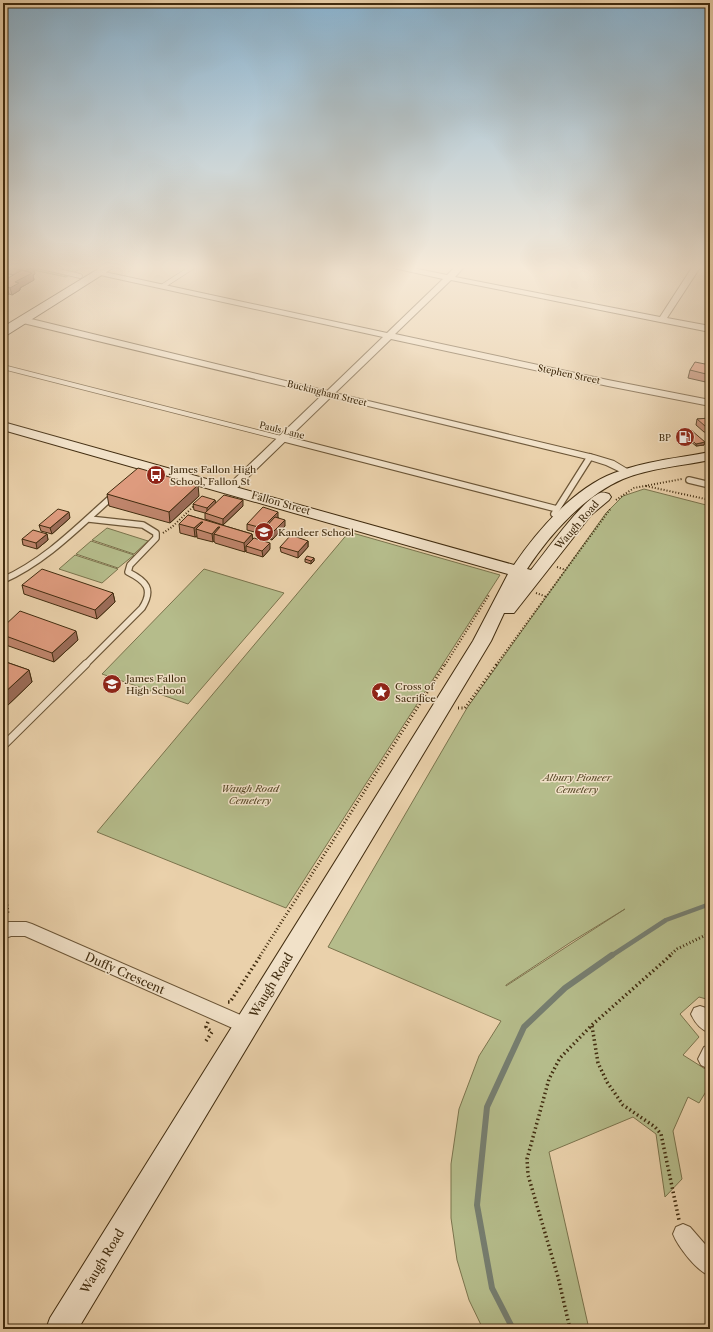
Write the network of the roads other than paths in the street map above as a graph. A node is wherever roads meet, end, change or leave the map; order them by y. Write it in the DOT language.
graph roads {
  1 [pos="56,328"];
  2 [pos="357,328"];
  3 [pos="396,328"];
  4 [pos="389,335"];
  5 [pos="3,366"];
  6 [pos="328,394"];
  7 [pos="710,403"];
  8 [pos="3,426"];
  9 [pos="282,438"];
  10 [pos="710,456"];
  11 [pos="590,457"];
  12 [pos="710,469"];
  13 [pos="629,473"];
  14 [pos="687,480"];
  15 [pos="710,485"];
  16 [pos="230,489"];
  17 [pos="119,491"];
  18 [pos="559,514"];
  19 [pos="89,518"];
  20 [pos="527,573"];
  21 [pos="3,580"];
  22 [pos="3,746"];
  23 [pos="3,932"];
  24 [pos="246,1026"];
  25 [pos="683,1234"];
  26 [pos="710,1266"];
  27 [pos="61,1329"];
  1 -- 6 [label="street, Buckingham Street"];
  2 -- 4 [label="street, Stephen Street"];
  3 -- 4 [label="street"];
  4 -- 6 [label="street"];
  4 -- 7 [label="street, Stephen Street"];
  5 -- 9 [label="lane, Pauls Lane"];
  6 -- 9 [label="street"];
  6 -- 11 [label="street, Buckingham Street"];
  8 -- 16 [label="main road, Fallon Street"];
  9 -- 16 [label="street"];
  9 -- 18 [label="lane, Pauls Lane"];
  10 -- 13 [label="main road, Waugh Road"];
  11 -- 13 [label="street, Buckingham Street"];
  11 -- 18 [label="lane, Waugh Road"];
  12 -- 20 [label="main road, Waugh Road"];
  13 -- 18 [label="main road, Waugh Road"];
  14 -- 15 [label="lane"];
  16 -- 20 [label="main road, Fallon Street"];
  17 -- 19 [label="lane"];
  18 -- 20 [label="main road, Waugh Road"];
  19 -- 21 [label="lane"];
  19 -- 22 [label="lane"];
  20 -- 24 [label="main road, Waugh Road"];
  23 -- 24 [label="street, Duffy Crescent"];
  24 -- 27 [label="main road, Waugh Road"];
  25 -- 26 [label="street"];
}
